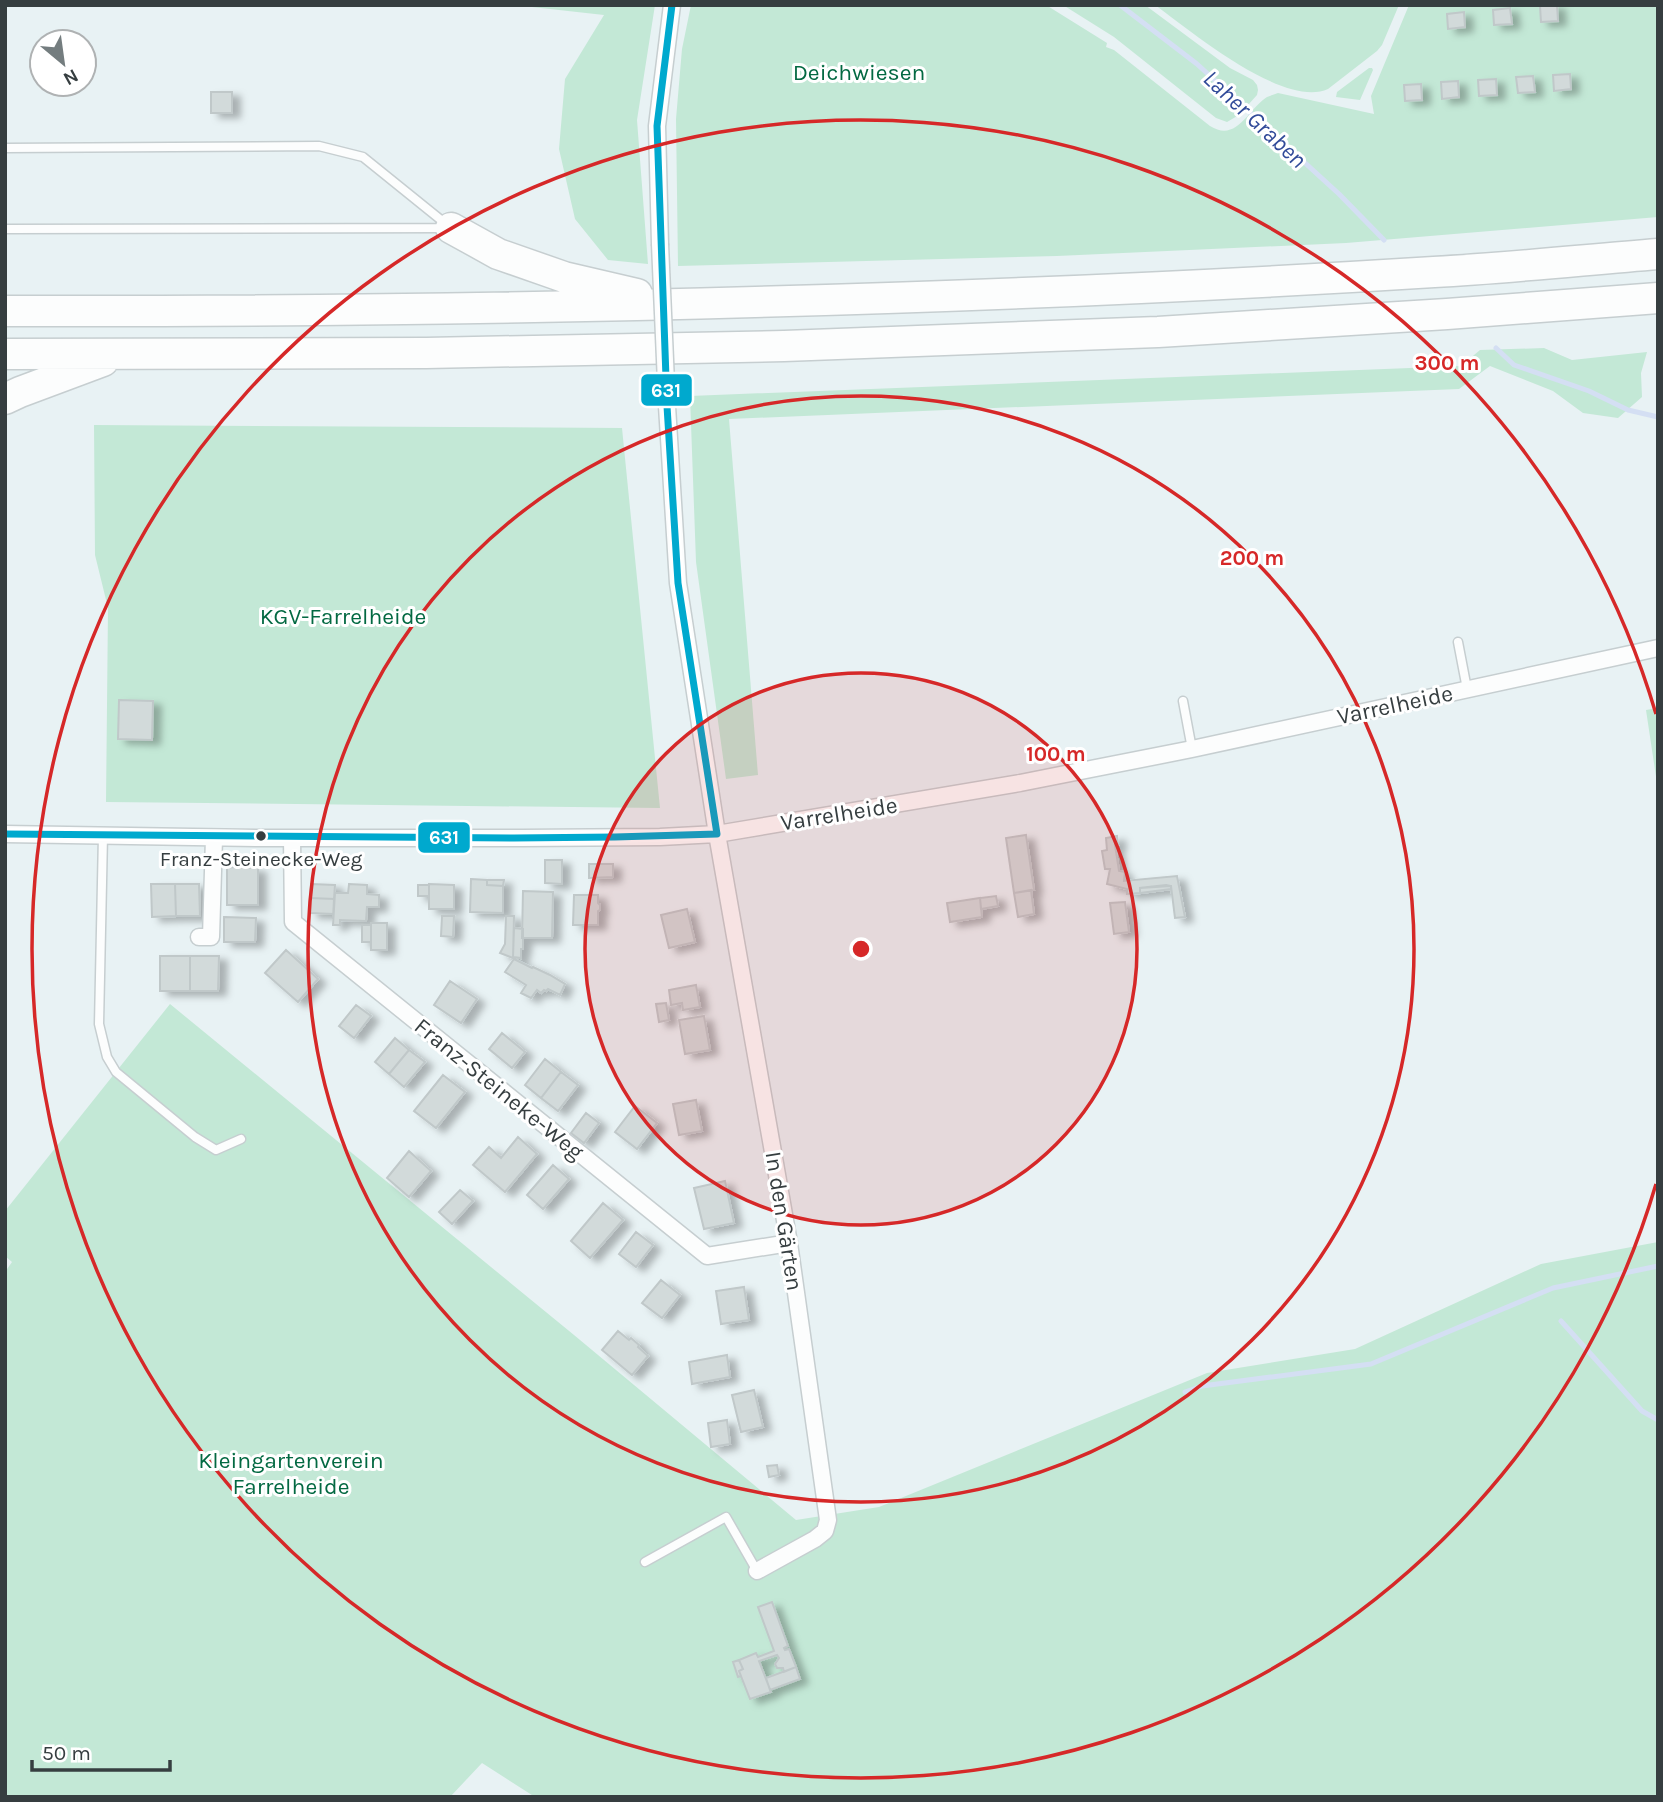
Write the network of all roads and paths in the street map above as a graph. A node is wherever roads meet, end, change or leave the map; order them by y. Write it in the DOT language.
graph roads {
  1 [pos="672,5"];
  2 [pos="5,148"];
  3 [pos="451,228"];
  4 [pos="5,229"];
  5 [pos="1658,254"];
  6 [pos="1658,299"];
  7 [pos="681,305"];
  8 [pos="5,311"];
  9 [pos="5,354"];
  10 [pos="123,354"];
  11 [pos="5,399"];
  12 [pos="1458,642"];
  13 [pos="1658,648"];
  14 [pos="1467,689"];
  15 [pos="1182,701"];
  16 [pos="1192,749"];
  17 [pos="5,834"];
  18 [pos="717,834"];
  19 [pos="103,835"];
  20 [pos="214,838"];
  21 [pos="292,838"];
  22 [pos="199,937"];
  23 [pos="241,1139"];
  24 [pos="789,1243"];
  25 [pos="645,1562"];
  26 [pos="757,1571"];
  1 -- 18 [label="street, In den Gärten, bridge"];
  2 -- 3 [label="lane"];
  3 -- 4 [label="lane"];
  3 -- 7 [label="highway"];
  5 -- 7 [label="highway"];
  6 -- 10 [label="highway"];
  7 -- 8 [label="highway"];
  9 -- 10 [label="highway"];
  10 -- 11 [label="highway"];
  12 -- 14 [label="lane"];
  13 -- 14 [label="street, Varrelheide"];
  14 -- 16 [label="street, Varrelheide"];
  15 -- 16 [label="lane"];
  16 -- 18 [label="street, Varrelheide"];
  17 -- 19 [label="street, Varrelheide"];
  18 -- 21 [label="street, Varrelheide"];
  18 -- 24 [label="street, In den Gärten"];
  19 -- 20 [label="street, Varrelheide"];
  19 -- 23 [label="lane"];
  20 -- 21 [label="street, Varrelheide"];
  20 -- 22 [label="street"];
  21 -- 24 [label="street, Franz-Steineke-Weg"];
  24 -- 26 [label="street, In den Gärten"];
  25 -- 26 [label="lane"];
}
